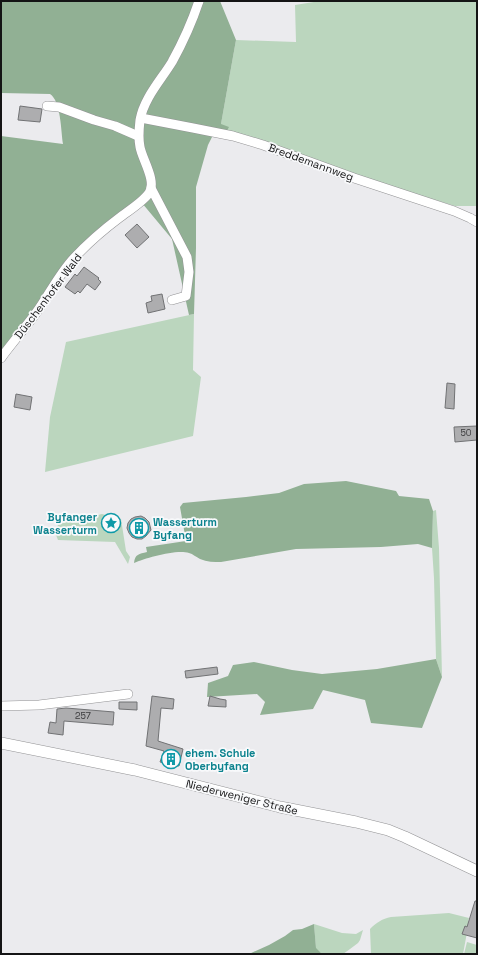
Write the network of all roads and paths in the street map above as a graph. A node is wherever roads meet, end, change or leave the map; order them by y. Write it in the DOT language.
graph roads {
  1 [pos="199,1"];
  2 [pos="47,106"];
  3 [pos="141,118"];
  4 [pos="138,136"];
  5 [pos="151,188"];
  6 [pos="477,222"];
  7 [pos="172,300"];
  8 [pos="1,358"];
  9 [pos="128,694"];
  10 [pos="1,706"];
  11 [pos="1,743"];
  12 [pos="477,871"];
  1 -- 3 [label="street"];
  2 -- 4 [label="street"];
  3 -- 4 [label="street"];
  3 -- 6 [label="street, Breddemannweg"];
  4 -- 5 [label="street"];
  5 -- 7 [label="street"];
  5 -- 8 [label="street, Düschenhofer Wald"];
  9 -- 10 [label="street"];
  11 -- 12 [label="street, Niederweniger Straße"];
}
